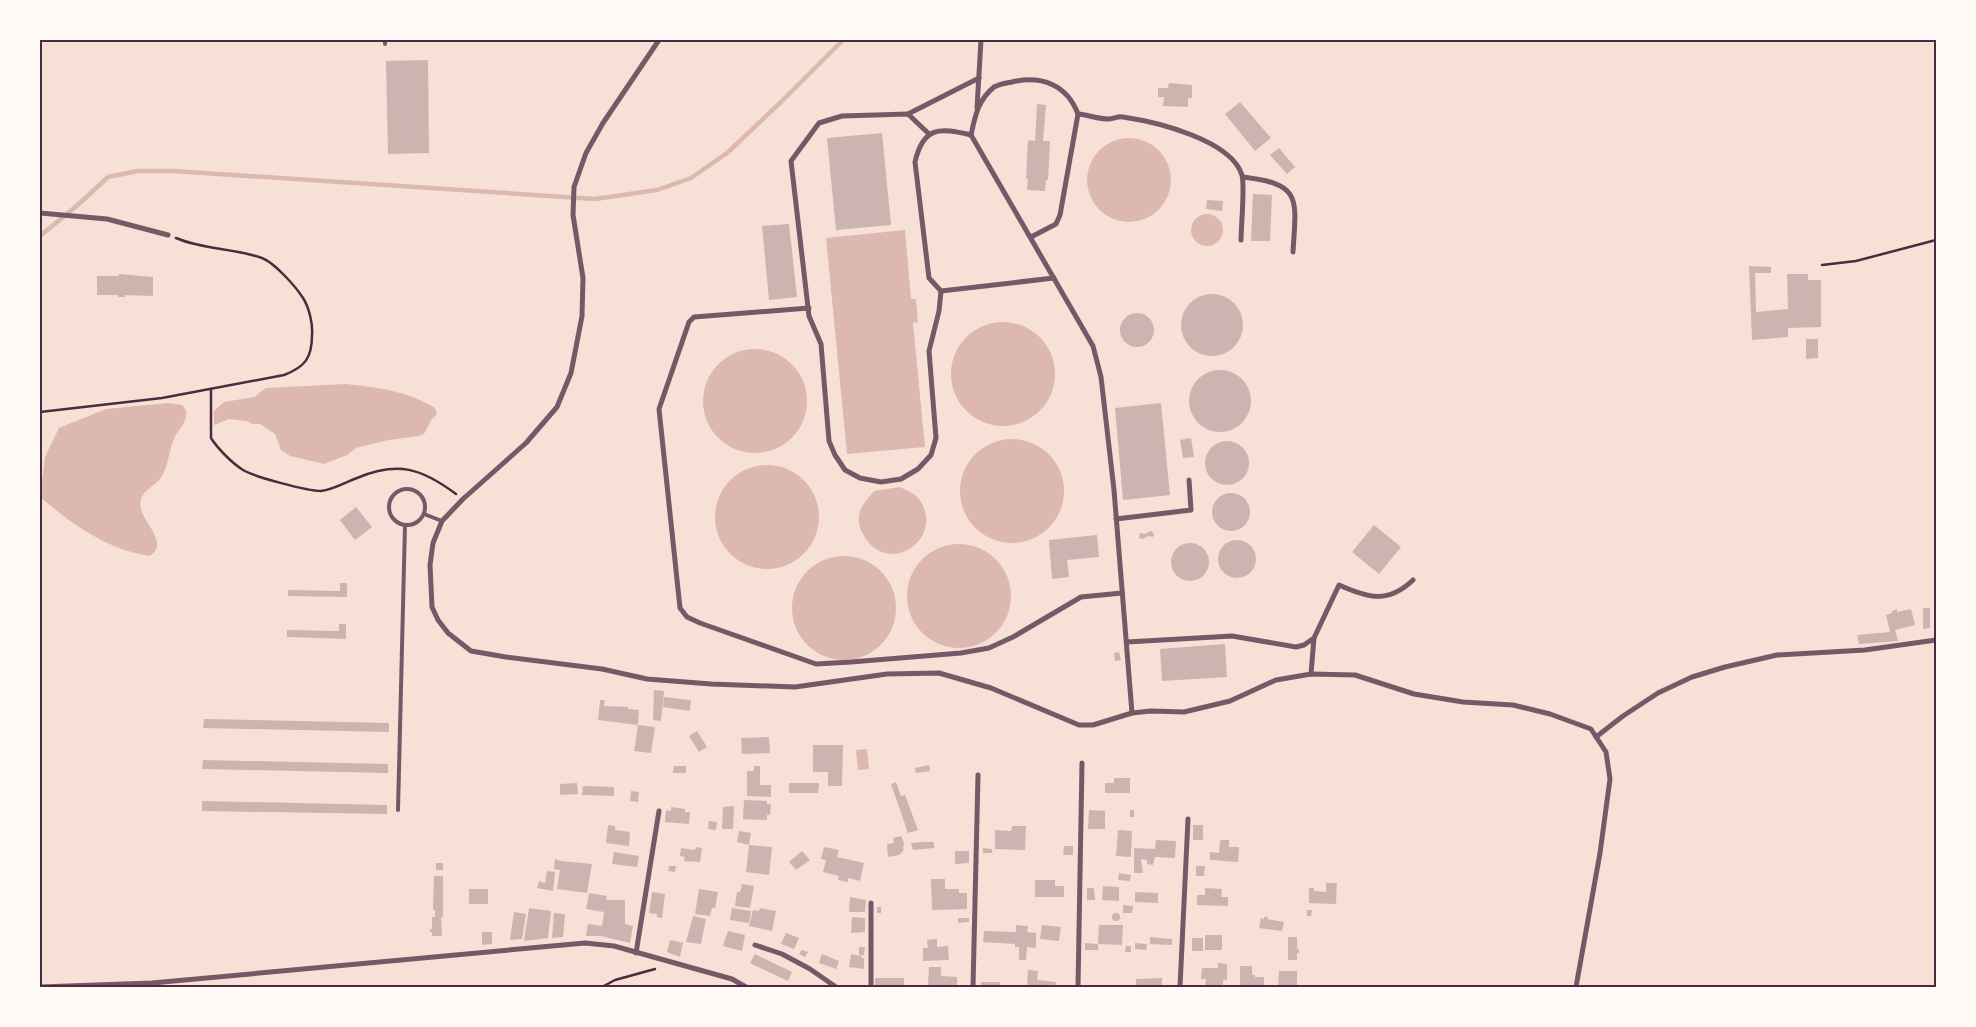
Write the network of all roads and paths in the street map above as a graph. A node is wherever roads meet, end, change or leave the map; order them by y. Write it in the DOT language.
graph roads {
  1 [pos="659,40"];
  2 [pos="981,40"];
  3 [pos="979,78"];
  4 [pos="977,109"];
  5 [pos="908,114"];
  6 [pos="1078,114"];
  7 [pos="930,134"];
  8 [pos="971,135"];
  9 [pos="1243,177"];
  10 [pos="40,213"];
  11 [pos="168,235"];
  12 [pos="1031,237"];
  13 [pos="1240,240"];
  14 [pos="1936,240"];
  15 [pos="1293,252"];
  16 [pos="1822,265"];
  17 [pos="1054,278"];
  18 [pos="941,291"];
  19 [pos="809,308"];
  20 [pos="211,389"];
  21 [pos="40,412"];
  22 [pos="1189,480"];
  23 [pos="463,499"];
  24 [pos="424,514"];
  25 [pos="1116,519"];
  26 [pos="442,521"];
  27 [pos="405,525"];
  28 [pos="1413,580"];
  29 [pos="1122,593"];
  30 [pos="1314,638"];
  31 [pos="1936,640"];
  32 [pos="1127,642"];
  33 [pos="1310,674"];
  34 [pos="1132,713"];
  35 [pos="1596,737"];
  36 [pos="1082,763"];
  37 [pos="978,775"];
  38 [pos="398,810"];
  39 [pos="659,811"];
  40 [pos="1188,819"];
  41 [pos="871,903"];
  42 [pos="755,945"];
  43 [pos="636,953"];
  44 [pos="674,963"];
  45 [pos="40,987"];
  46 [pos="602,987"];
  47 [pos="746,987"];
  48 [pos="836,987"];
  49 [pos="871,987"];
  50 [pos="973,987"];
  51 [pos="1078,987"];
  52 [pos="1180,987"];
  53 [pos="1576,987"];
  1 -- 23 [label="street"];
  2 -- 3 [label="street"];
  3 -- 4 [label="street"];
  3 -- 5 [label="street"];
  4 -- 6 [label="street"];
  4 -- 8 [label="street"];
  5 -- 7 [label="street"];
  5 -- 19 [label="street"];
  6 -- 9 [label="street"];
  6 -- 12 [label="street"];
  7 -- 8 [label="street"];
  7 -- 18 [label="street"];
  8 -- 12 [label="street"];
  9 -- 13 [label="street"];
  9 -- 15 [label="street"];
  10 -- 11 [label="street"];
  11 -- 20 [label="path"];
  12 -- 17 [label="street"];
  14 -- 16 [label="path"];
  17 -- 18 [label="street"];
  17 -- 25 [label="street"];
  18 -- 19 [label="street"];
  19 -- 29 [label="street"];
  20 -- 21 [label="path"];
  20 -- 23 [label="path"];
  22 -- 25 [label="street"];
  23 -- 26 [label="street"];
  24 -- 26 [label="lane"];
  24 -- 27 [label="lane"];
  24 -- 27 [label="lane"];
  25 -- 29 [label="street"];
  26 -- 34 [label="street"];
  27 -- 38 [label="lane"];
  28 -- 30 [label="street"];
  29 -- 32 [label="street"];
  30 -- 32 [label="street"];
  30 -- 33 [label="street"];
  31 -- 35 [label="street"];
  32 -- 34 [label="street"];
  33 -- 34 [label="street"];
  33 -- 35 [label="street"];
  35 -- 53 [label="street"];
  36 -- 51 [label="street"];
  37 -- 50 [label="street"];
  39 -- 43 [label="street"];
  40 -- 52 [label="street"];
  41 -- 49 [label="street"];
  42 -- 48 [label="street"];
  43 -- 44 [label="street"];
  43 -- 45 [label="street"];
  44 -- 46 [label="path"];
  44 -- 47 [label="street"];
}
